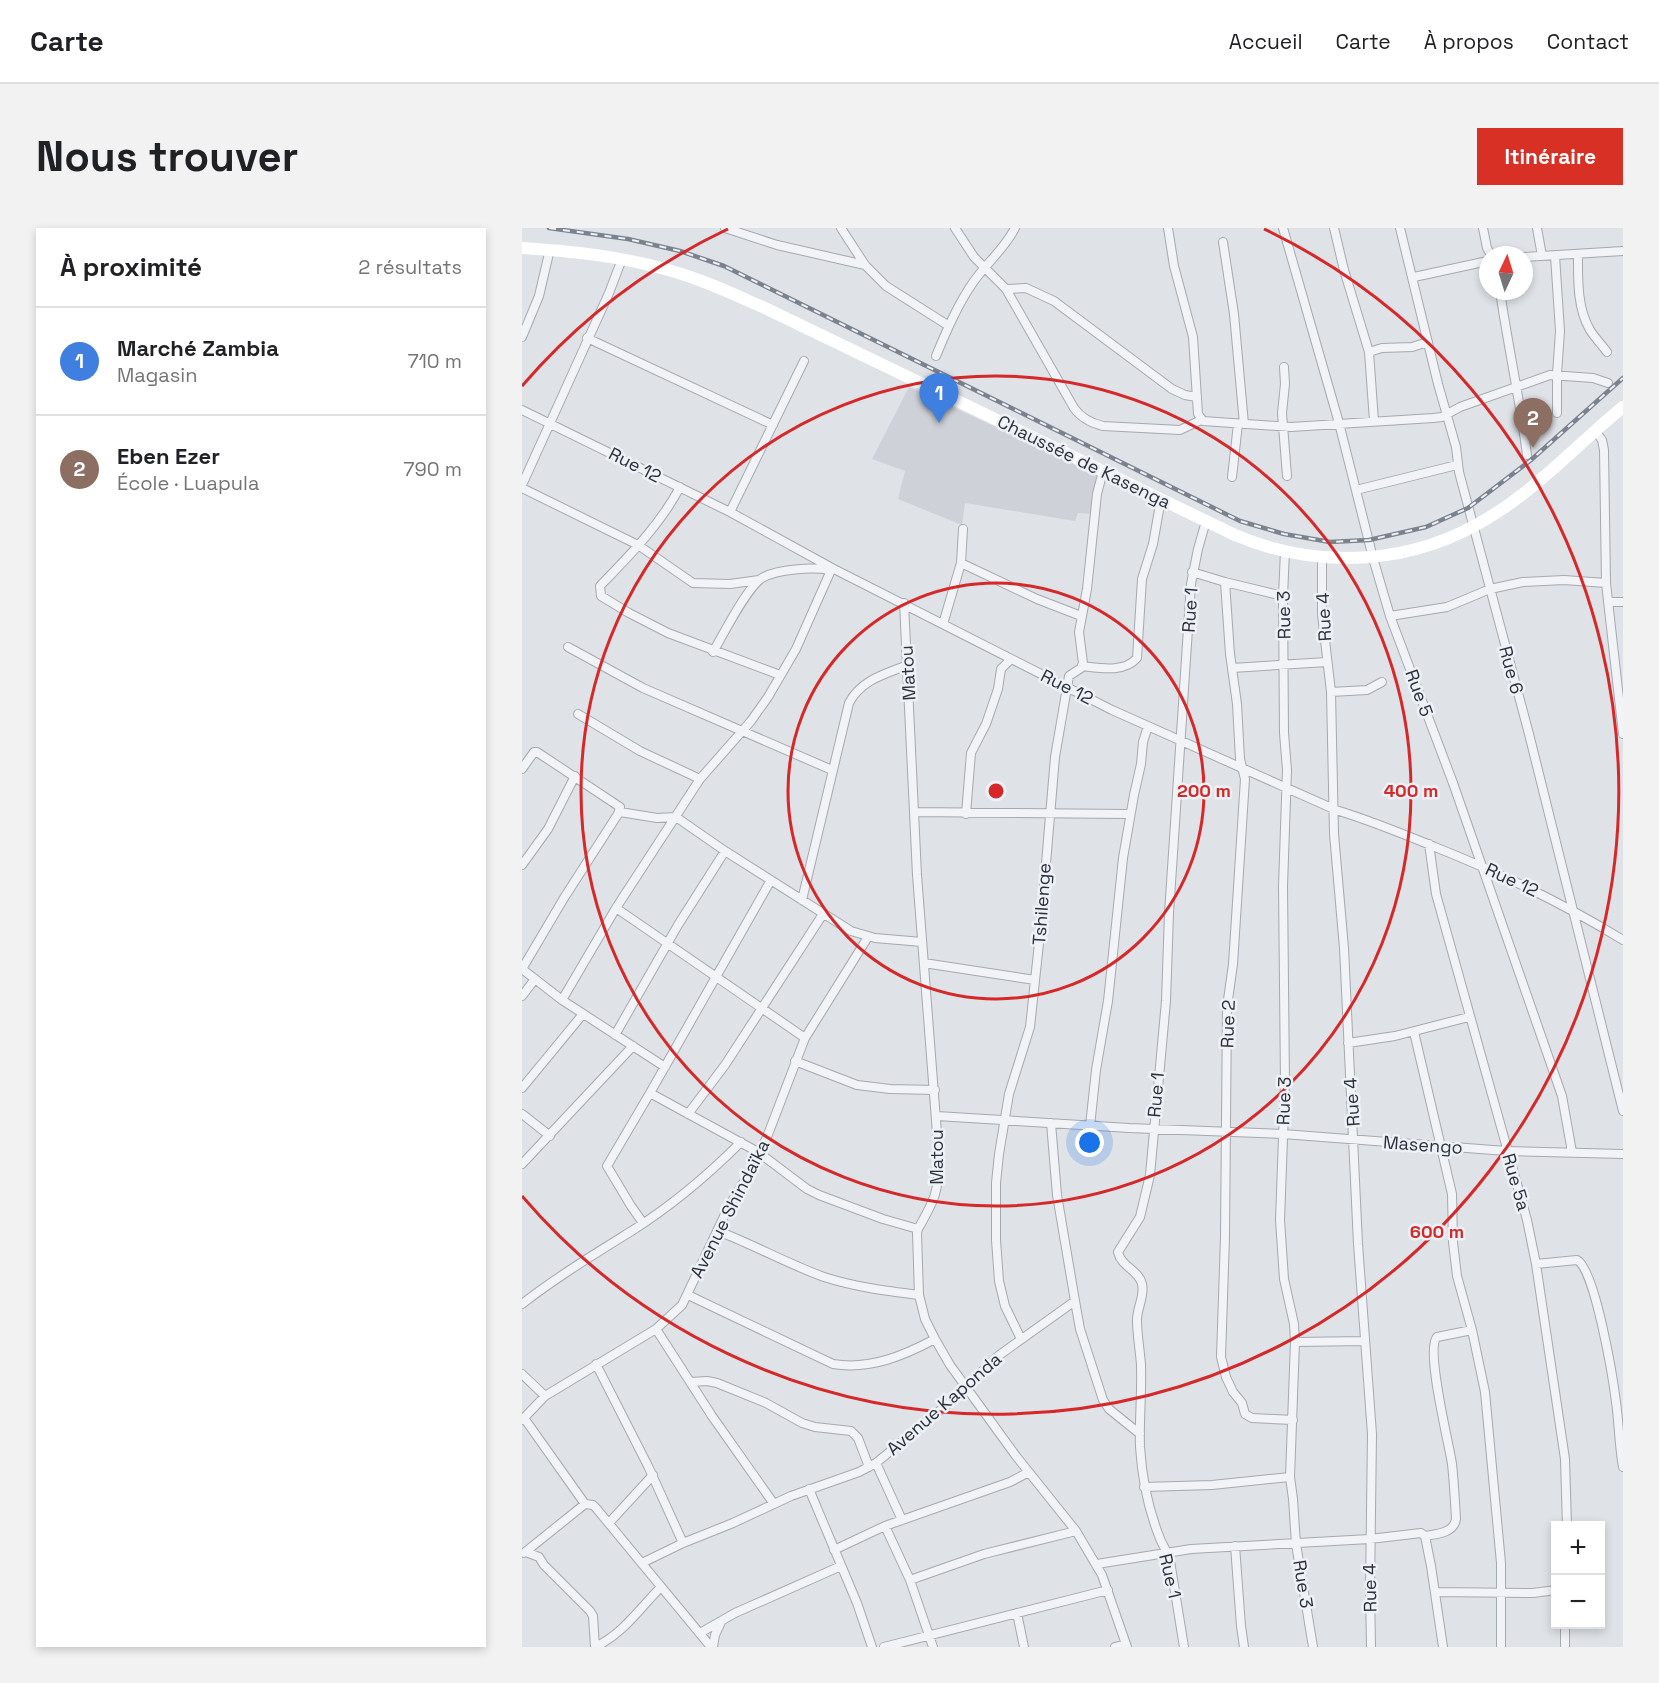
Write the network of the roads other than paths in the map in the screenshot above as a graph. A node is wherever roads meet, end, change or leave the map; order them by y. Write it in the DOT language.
graph roads {
  1 [pos="725,228"];
  2 [pos="956,228"];
  3 [pos="1015,228"];
  4 [pos="1168,228"];
  5 [pos="1283,228"];
  6 [pos="1334,228"];
  7 [pos="1400,228"];
  8 [pos="1483,228"];
  9 [pos="1537,228"];
  10 [pos="843,229"];
  11 [pos="1223,242"];
  12 [pos="1487,246"];
  13 [pos="522,248"];
  14 [pos="550,249"];
  15 [pos="1623,251"];
  16 [pos="1578,255"];
  17 [pos="1533,256"];
  18 [pos="1542,256"];
  19 [pos="1555,256"];
  20 [pos="622,259"];
  21 [pos="1479,263"];
  22 [pos="866,265"];
  23 [pos="987,268"];
  24 [pos="1414,277"];
  25 [pos="1006,289"];
  26 [pos="1501,300"];
  27 [pos="949,326"];
  28 [pos="522,337"];
  29 [pos="587,338"];
  30 [pos="1428,342"];
  31 [pos="1369,352"];
  32 [pos="1607,352"];
  33 [pos="936,356"];
  34 [pos="804,361"];
  35 [pos="1284,367"];
  36 [pos="1557,374"];
  37 [pos="1608,383"];
  38 [pos="1518,388"];
  39 [pos="1197,397"];
  40 [pos="1623,407"];
  41 [pos="522,410"];
  42 [pos="1557,413"];
  43 [pos="1446,414"];
  44 [pos="1201,420"];
  45 [pos="1374,421"];
  46 [pos="550,423"];
  47 [pos="1339,423"];
  48 [pos="773,424"];
  49 [pos="1241,424"];
  50 [pos="1285,426"];
  51 [pos="1595,430"];
  52 [pos="1527,455"];
  53 [pos="1457,465"];
  54 [pos="1103,471"];
  55 [pos="1287,476"];
  56 [pos="1232,477"];
  57 [pos="522,486"];
  58 [pos="680,487"];
  59 [pos="1356,490"];
  60 [pos="1161,499"];
  61 [pos="730,512"];
  62 [pos="1206,521"];
  63 [pos="1473,527"];
  64 [pos="963,529"];
  65 [pos="638,545"];
  66 [pos="1286,551"];
  67 [pos="1322,558"];
  68 [pos="1373,558"];
  69 [pos="961,562"];
  70 [pos="831,569"];
  71 [pos="1192,572"];
  72 [pos="759,580"];
  73 [pos="1225,582"];
  74 [pos="1606,583"];
  75 [pos="1490,589"];
  76 [pos="1282,596"];
  77 [pos="1608,602"];
  78 [pos="1623,602"];
  79 [pos="903,603"];
  80 [pos="1081,616"];
  81 [pos="1390,616"];
  82 [pos="943,624"];
  83 [pos="568,647"];
  84 [pos="713,652"];
  85 [pos="1011,658"];
  86 [pos="1327,662"];
  87 [pos="1284,664"];
  88 [pos="908,665"];
  89 [pos="1082,666"];
  90 [pos="1232,668"];
  91 [pos="780,675"];
  92 [pos="1382,682"];
  93 [pos="1066,687"];
  94 [pos="1331,692"];
  95 [pos="578,714"];
  96 [pos="1148,726"];
  97 [pos="743,730"];
  98 [pos="1623,734"];
  99 [pos="1182,741"];
  100 [pos="522,769"];
  101 [pos="1242,769"];
  102 [pos="832,770"];
  103 [pos="575,776"];
  104 [pos="700,779"];
  105 [pos="1286,787"];
  106 [pos="1335,809"];
  107 [pos="620,812"];
  108 [pos="914,812"];
  109 [pos="1049,813"];
  110 [pos="966,814"];
  111 [pos="1130,814"];
  112 [pos="676,817"];
  113 [pos="1429,844"];
  114 [pos="725,851"];
  115 [pos="522,865"];
  116 [pos="1481,866"];
  117 [pos="771,880"];
  118 [pos="802,900"];
  119 [pos="616,908"];
  120 [pos="1573,911"];
  121 [pos="823,914"];
  122 [pos="868,937"];
  123 [pos="1623,940"];
  124 [pos="922,942"];
  125 [pos="667,944"];
  126 [pos="924,963"];
  127 [pos="522,969"];
  128 [pos="716,976"];
  129 [pos="535,979"];
  130 [pos="1035,980"];
  131 [pos="522,996"];
  132 [pos="562,1000"];
  133 [pos="762,1008"];
  134 [pos="583,1014"];
  135 [pos="1469,1017"];
  136 [pos="1414,1032"];
  137 [pos="615,1035"];
  138 [pos="805,1038"];
  139 [pos="1348,1043"];
  140 [pos="633,1046"];
  141 [pos="795,1061"];
  142 [pos="1623,1066"];
  143 [pos="665,1067"];
  144 [pos="1614,1071"];
  145 [pos="522,1088"];
  146 [pos="935,1090"];
  147 [pos="650,1093"];
  148 [pos="1623,1112"];
  149 [pos="522,1113"];
  150 [pos="688,1114"];
  151 [pos="937,1116"];
  152 [pos="1004,1120"];
  153 [pos="1051,1123"];
  154 [pos="1090,1126"];
  155 [pos="1153,1129"];
  156 [pos="1226,1132"];
  157 [pos="1283,1134"];
  158 [pos="550,1136"];
  159 [pos="1354,1139"];
  160 [pos="741,1142"];
  161 [pos="1440,1147"];
  162 [pos="1506,1151"];
  163 [pos="758,1152"];
  164 [pos="1572,1152"];
  165 [pos="1623,1154"];
  166 [pos="522,1164"];
  167 [pos="643,1223"];
  168 [pos="918,1228"];
  169 [pos="718,1231"];
  170 [pos="1536,1264"];
  171 [pos="688,1295"];
  172 [pos="919,1295"];
  173 [pos="1075,1301"];
  174 [pos="522,1304"];
  175 [pos="656,1329"];
  176 [pos="1472,1330"];
  177 [pos="935,1339"];
  178 [pos="1021,1339"];
  179 [pos="1365,1341"];
  180 [pos="1295,1342"];
  181 [pos="596,1364"];
  182 [pos="522,1374"];
  183 [pos="690,1382"];
  184 [pos="966,1386"];
  185 [pos="545,1396"];
  186 [pos="523,1419"];
  187 [pos="1293,1420"];
  188 [pos="1140,1434"];
  189 [pos="872,1465"];
  190 [pos="1623,1467"];
  191 [pos="1029,1472"];
  192 [pos="652,1475"];
  193 [pos="1290,1477"];
  194 [pos="1144,1486"];
  195 [pos="809,1489"];
  196 [pos="585,1504"];
  197 [pos="774,1504"];
  198 [pos="902,1520"];
  199 [pos="1567,1521"];
  200 [pos="609,1523"];
  201 [pos="885,1526"];
  202 [pos="1076,1531"];
  203 [pos="1423,1534"];
  204 [pos="1370,1539"];
  205 [pos="683,1543"];
  206 [pos="1296,1544"];
  207 [pos="1235,1546"];
  208 [pos="834,1550"];
  209 [pos="1167,1551"];
  210 [pos="524,1554"];
  211 [pos="642,1563"];
  212 [pos="1097,1564"];
  213 [pos="841,1566"];
  214 [pos="910,1580"];
  215 [pos="661,1587"];
  216 [pos="1108,1590"];
  217 [pos="1551,1591"];
  218 [pos="1435,1592"];
  219 [pos="1502,1594"];
  220 [pos="1017,1613"];
  221 [pos="722,1620"];
  222 [pos="1565,1629"];
  223 [pos="700,1633"];
  224 [pos="930,1636"];
  225 [pos="1126,1646"];
  226 [pos="595,1647"];
  227 [pos="712,1647"];
  228 [pos="872,1647"];
  229 [pos="884,1647"];
  230 [pos="933,1647"];
  231 [pos="1024,1647"];
  232 [pos="1115,1647"];
  233 [pos="1184,1647"];
  234 [pos="1244,1647"];
  235 [pos="1313,1647"];
  236 [pos="1371,1647"];
  237 [pos="1443,1647"];
  238 [pos="1501,1647"];
  239 [pos="1565,1647"];
  1 -- 22 [label="street"];
  2 -- 23 [label="street"];
  3 -- 23 [label="street"];
  4 -- 39 [label="street"];
  5 -- 47 [label="street, Rue 5"];
  6 -- 31 [label="street"];
  7 -- 24 [label="street, Rue 6"];
  8 -- 12 [label="street"];
  9 -- 18 [label="street"];
  10 -- 22 [label="street"];
  11 -- 49 [label="street"];
  13 -- 14 [label="main road, Chaussée de Kasenga"];
  14 -- 20 [label="main road, Chaussée de Kasenga"];
  14 -- 28 [label="street"];
  15 -- 16 [label="street"];
  16 -- 19 [label="street"];
  16 -- 32 [label="street"];
  17 -- 18 [label="street"];
  18 -- 19 [label="street"];
  19 -- 36 [label="street"];
  20 -- 29 [label="street"];
  20 -- 54 [label="main road, Chaussée de Kasenga"];
  21 -- 24 [label="street"];
  22 -- 27 [label="street"];
  23 -- 25 [label="street"];
  23 -- 27 [label="street"];
  24 -- 30 [label="street, Rue 6"];
  25 -- 39 [label="street"];
  25 -- 44 [label="street"];
  26 -- 38 [label="street"];
  27 -- 33 [label="street"];
  29 -- 46 [label="street"];
  29 -- 48 [label="street"];
  30 -- 31 [label="street"];
  30 -- 43 [label="street, Rue 6"];
  31 -- 45 [label="street"];
  34 -- 48 [label="street"];
  35 -- 50 [label="street"];
  36 -- 37 [label="street"];
  36 -- 38 [label="street"];
  36 -- 42 [label="street"];
  38 -- 43 [label="street"];
  38 -- 52 [label="street"];
  39 -- 44 [label="street"];
  40 -- 51 [label="main road, Chaussée de Kasenga"];
  41 -- 46 [label="street, Rue 12"];
  43 -- 45 [label="street"];
  43 -- 53 [label="street, Rue 6"];
  44 -- 49 [label="street"];
  45 -- 47 [label="street"];
  46 -- 57 [label="street"];
  46 -- 58 [label="street, Rue 12"];
  47 -- 50 [label="street"];
  47 -- 59 [label="street, Rue 5"];
  48 -- 61 [label="street"];
  49 -- 50 [label="street"];
  49 -- 56 [label="street"];
  50 -- 55 [label="street"];
  51 -- 63 [label="main road, Chaussée de Kasenga"];
  51 -- 74 [label="street"];
  53 -- 59 [label="street"];
  53 -- 63 [label="street, Rue 6"];
  54 -- 60 [label="main road, Chaussée de Kasenga"];
  54 -- 80 [label="street"];
  57 -- 65 [label="street"];
  58 -- 61 [label="street, Rue 12"];
  58 -- 65 [label="street"];
  59 -- 68 [label="street, Rue 5"];
  60 -- 62 [label="main road, Chaussée de Kasenga"];
  60 -- 89 [label="street"];
  61 -- 70 [label="street, Rue 12"];
  62 -- 66 [label="main road, Chaussée de Kasenga"];
  62 -- 71 [label="street, Rue 1"];
  63 -- 68 [label="main road, Chaussée de Kasenga"];
  63 -- 75 [label="street, Rue 6"];
  64 -- 69 [label="street"];
  65 -- 72 [label="street"];
  65 -- 84 [label="street"];
  66 -- 67 [label="main road, Chaussée de Kasenga"];
  66 -- 76 [label="street, Rue 3"];
  67 -- 68 [label="main road, Chaussée de Kasenga"];
  67 -- 86 [label="street, Rue 4"];
  68 -- 81 [label="street, Rue 5"];
  69 -- 80 [label="street"];
  69 -- 82 [label="street"];
  70 -- 72 [label="street"];
  70 -- 79 [label="street, Rue 12"];
  70 -- 91 [label="street"];
  71 -- 73 [label="street"];
  71 -- 99 [label="street, Rue 1"];
  72 -- 84 [label="street"];
  73 -- 76 [label="street"];
  73 -- 90 [label="street, Rue 2"];
  74 -- 75 [label="street"];
  74 -- 77 [label="street"];
  75 -- 81 [label="street"];
  75 -- 120 [label="street, Rue 6"];
  76 -- 87 [label="street, Rue 3"];
  77 -- 78 [label="street"];
  77 -- 98 [label="street"];
  79 -- 82 [label="street, Rue 12"];
  79 -- 88 [label="street, Matou"];
  80 -- 89 [label="street"];
  81 -- 116 [label="street, Rue 5"];
  82 -- 85 [label="street, Rue 12"];
  83 -- 97 [label="street"];
  84 -- 91 [label="street"];
  85 -- 93 [label="street, Rue 12"];
  85 -- 110 [label="street"];
  86 -- 87 [label="street"];
  86 -- 94 [label="street, Rue 4"];
  87 -- 90 [label="street"];
  87 -- 105 [label="street, Rue 3"];
  88 -- 102 [label="street"];
  88 -- 108 [label="street, Matou"];
  89 -- 93 [label="street, Tshilenge"];
  90 -- 101 [label="street, Rue 2"];
  91 -- 97 [label="street"];
  92 -- 94 [label="street"];
  93 -- 96 [label="street, Rue 12"];
  93 -- 109 [label="street, Tshilenge"];
  94 -- 106 [label="street, Rue 4"];
  95 -- 104 [label="street"];
  96 -- 99 [label="street, Rue 12"];
  96 -- 111 [label="street"];
  97 -- 102 [label="street"];
  97 -- 104 [label="street"];
  99 -- 101 [label="street, Rue 12"];
  99 -- 155 [label="street, Rue 1"];
  100 -- 103 [label="street"];
  101 -- 105 [label="street, Rue 12"];
  101 -- 156 [label="street, Rue 2"];
  102 -- 118 [label="street"];
  103 -- 107 [label="street"];
  103 -- 115 [label="street"];
  104 -- 112 [label="street"];
  105 -- 106 [label="street, Rue 12"];
  105 -- 157 [label="street, Rue 3"];
  106 -- 113 [label="street, Rue 12"];
  106 -- 139 [label="street, Rue 4"];
  107 -- 112 [label="street"];
  107 -- 127 [label="street"];
  108 -- 110 [label="street"];
  108 -- 124 [label="street, Matou"];
  109 -- 110 [label="street"];
  109 -- 111 [label="street"];
  109 -- 130 [label="street, Tshilenge"];
  111 -- 154 [label="street"];
  112 -- 114 [label="street"];
  112 -- 119 [label="street"];
  113 -- 116 [label="street, Rue 12"];
  113 -- 135 [label="street, Rue 5a"];
  114 -- 117 [label="street"];
  114 -- 125 [label="street"];
  116 -- 120 [label="street, Rue 12"];
  116 -- 164 [label="street, Rue 5"];
  117 -- 118 [label="street"];
  117 -- 128 [label="street"];
  118 -- 121 [label="street"];
  119 -- 125 [label="street"];
  119 -- 132 [label="street"];
  120 -- 123 [label="street, Rue 12"];
  120 -- 144 [label="street, Rue 6"];
  121 -- 122 [label="street"];
  121 -- 133 [label="street"];
  122 -- 124 [label="street"];
  122 -- 138 [label="street, Avenue Shindaïka"];
  124 -- 126 [label="street, Matou"];
  125 -- 128 [label="street"];
  125 -- 137 [label="street"];
  126 -- 130 [label="street"];
  126 -- 146 [label="street, Matou"];
  127 -- 129 [label="street"];
  128 -- 133 [label="street"];
  128 -- 143 [label="street"];
  129 -- 131 [label="street"];
  129 -- 132 [label="street"];
  130 -- 152 [label="street, Tshilenge"];
  132 -- 134 [label="street"];
  133 -- 138 [label="street"];
  133 -- 150 [label="street"];
  134 -- 137 [label="street"];
  134 -- 145 [label="street"];
  135 -- 136 [label="street"];
  135 -- 162 [label="street, Rue 5a"];
  136 -- 139 [label="street"];
  136 -- 161 [label="street"];
  137 -- 140 [label="street"];
  138 -- 141 [label="street, Avenue Shindaïka"];
  139 -- 159 [label="street, Rue 4"];
  140 -- 143 [label="street"];
  140 -- 158 [label="street"];
  141 -- 146 [label="street"];
  141 -- 163 [label="street, Avenue Shindaïka"];
  142 -- 144 [label="street"];
  143 -- 147 [label="street"];
  144 -- 148 [label="street, Rue 6"];
  146 -- 151 [label="street, Matou"];
  147 -- 150 [label="street"];
  147 -- 167 [label="street"];
  149 -- 158 [label="street"];
  150 -- 160 [label="street"];
  151 -- 152 [label="street, Masengo"];
  151 -- 168 [label="street, Matou"];
  152 -- 153 [label="street, Masengo"];
  152 -- 178 [label="street, Tshilenge"];
  153 -- 154 [label="street, Masengo"];
  153 -- 173 [label="street"];
  154 -- 155 [label="street, Masengo"];
  155 -- 156 [label="street, Masengo"];
  155 -- 188 [label="street, Rue 1"];
  156 -- 157 [label="street, Masengo"];
  156 -- 187 [label="street, Rue 2"];
  157 -- 159 [label="street, Masengo"];
  157 -- 180 [label="street, Rue 3"];
  158 -- 166 [label="street"];
  159 -- 161 [label="street, Masengo"];
  159 -- 179 [label="street, Rue 4"];
  160 -- 163 [label="street"];
  160 -- 167 [label="street"];
  161 -- 162 [label="street, Masengo"];
  161 -- 176 [label="street"];
  162 -- 164 [label="street, Masengo"];
  162 -- 170 [label="street, Rue 5a"];
  163 -- 168 [label="street"];
  163 -- 169 [label="street, Avenue Shindaïka"];
  164 -- 165 [label="street, Masengo"];
  167 -- 174 [label="street"];
  168 -- 172 [label="street"];
  169 -- 171 [label="street, Avenue Shindaïka"];
  169 -- 172 [label="street"];
  170 -- 190 [label="street"];
  170 -- 199 [label="street, Rue 5a"];
  171 -- 175 [label="street, Avenue Shindaïka"];
  171 -- 177 [label="street"];
  172 -- 177 [label="street"];
  173 -- 178 [label="street, Avenue Kaponda"];
  173 -- 188 [label="street"];
  175 -- 181 [label="street, Avenue Shindaïka"];
  175 -- 183 [label="street"];
  176 -- 203 [label="street"];
  176 -- 219 [label="street"];
  177 -- 184 [label="street"];
  178 -- 184 [label="street, Avenue Kaponda"];
  179 -- 180 [label="street"];
  179 -- 204 [label="street, Rue 4"];
  180 -- 187 [label="street, Rue 3"];
  181 -- 185 [label="street, Avenue Shindaïka"];
  181 -- 192 [label="street"];
  182 -- 185 [label="street"];
  183 -- 189 [label="street"];
  183 -- 197 [label="street"];
  184 -- 189 [label="street, Avenue Kaponda"];
  184 -- 191 [label="street"];
  185 -- 186 [label="street, Avenue Shindaïka"];
  186 -- 196 [label="street"];
  187 -- 193 [label="street, Rue 3"];
  188 -- 194 [label="street, Rue 1"];
  189 -- 195 [label="street, Avenue Kaponda"];
  189 -- 198 [label="street"];
  191 -- 198 [label="street"];
  191 -- 202 [label="street"];
  192 -- 200 [label="street"];
  192 -- 205 [label="street"];
  193 -- 194 [label="street"];
  193 -- 206 [label="street, Rue 3"];
  194 -- 209 [label="street, Rue 1"];
  195 -- 197 [label="street, Avenue Kaponda"];
  195 -- 208 [label="street"];
  196 -- 200 [label="street"];
  196 -- 210 [label="street"];
  197 -- 205 [label="street, Avenue Kaponda"];
  198 -- 201 [label="street"];
  200 -- 211 [label="street"];
  201 -- 208 [label="street"];
  201 -- 214 [label="street"];
  202 -- 212 [label="street"];
  202 -- 214 [label="street"];
  203 -- 204 [label="street"];
  203 -- 218 [label="street"];
  204 -- 206 [label="street"];
  204 -- 236 [label="street, Rue 4"];
  205 -- 211 [label="street, Avenue Kaponda"];
  206 -- 207 [label="street"];
  206 -- 235 [label="street, Rue 3"];
  207 -- 209 [label="street"];
  207 -- 234 [label="street"];
  208 -- 213 [label="street"];
  209 -- 212 [label="street"];
  209 -- 233 [label="street, Rue 1"];
  210 -- 226 [label="street"];
  211 -- 215 [label="street"];
  212 -- 216 [label="street"];
  213 -- 221 [label="street"];
  213 -- 228 [label="street"];
  214 -- 224 [label="street"];
  215 -- 223 [label="street"];
  215 -- 226 [label="street"];
  216 -- 220 [label="street"];
  216 -- 225 [label="street"];
  217 -- 219 [label="street"];
  218 -- 219 [label="street"];
  218 -- 237 [label="street"];
  219 -- 238 [label="street"];
  220 -- 224 [label="street"];
  220 -- 231 [label="street"];
  221 -- 223 [label="street"];
  221 -- 227 [label="street"];
  222 -- 239 [label="street"];
  223 -- 227 [label="street"];
  224 -- 229 [label="street"];
  224 -- 230 [label="street"];
  225 -- 232 [label="street"];
}
